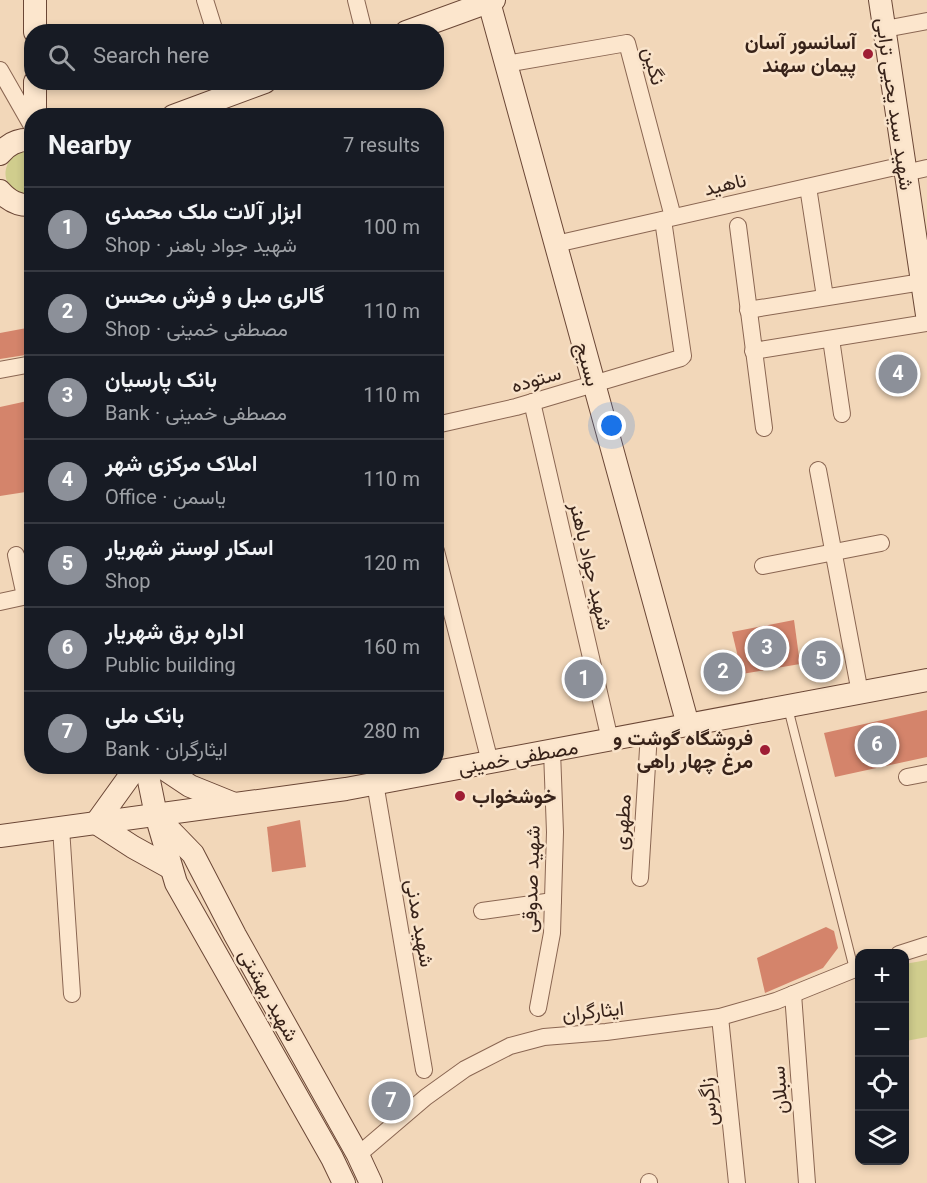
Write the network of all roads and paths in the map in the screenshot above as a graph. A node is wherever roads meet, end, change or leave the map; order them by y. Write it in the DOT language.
graph roads {
  1 [pos="35,0"];
  2 [pos="205,0"];
  3 [pos="356,0"];
  4 [pos="880,0"];
  5 [pos="490,1"];
  6 [pos="927,21"];
  7 [pos="35,24"];
  8 [pos="212,24"];
  9 [pos="362,24"];
  10 [pos="428,24"];
  11 [pos="885,29"];
  12 [pos="506,64"];
  13 [pos="0,70"];
  14 [pos="35,90"];
  15 [pos="231,90"];
  16 [pos="34,108"];
  17 [pos="191,108"];
  18 [pos="24,112"];
  19 [pos="24,139"];
  20 [pos="0,154"];
  21 [pos="912,169"];
  22 [pos="808,186"];
  23 [pos="0,191"];
  24 [pos="24,205"];
  25 [pos="668,218"];
  26 [pos="738,226"];
  27 [pos="556,244"];
  28 [pos="922,282"];
  29 [pos="825,297"];
  30 [pos="748,310"];
  31 [pos="927,315"];
  32 [pos="927,323"];
  33 [pos="831,339"];
  34 [pos="753,351"];
  35 [pos="24,366"];
  36 [pos="0,370"];
  37 [pos="594,384"];
  38 [pos="532,402"];
  39 [pos="842,414"];
  40 [pos="444,423"];
  41 [pos="764,428"];
  42 [pos="818,470"];
  43 [pos="881,543"];
  44 [pos="833,552"];
  45 [pos="16,555"];
  46 [pos="763,566"];
  47 [pos="444,581"];
  48 [pos="24,582"];
  49 [pos="24,597"];
  50 [pos="0,602"];
  51 [pos="927,680"];
  52 [pos="860,693"];
  53 [pos="788,706"];
  54 [pos="688,725"];
  55 [pos="649,733"];
  56 [pos="610,740"];
  57 [pos="552,751"];
  58 [pos="490,762"];
  59 [pos="444,770"];
  60 [pos="927,773"];
  61 [pos="130,774"];
  62 [pos="148,774"];
  63 [pos="172,774"];
  64 [pos="424,774"];
  65 [pos="907,777"];
  66 [pos="375,783"];
  67 [pos="233,803"];
  68 [pos="156,815"];
  69 [pos="96,823"];
  70 [pos="61,828"];
  71 [pos="0,836"];
  72 [pos="171,868"];
  73 [pos="640,878"];
  74 [pos="553,901"];
  75 [pos="482,911"];
  76 [pos="927,945"];
  77 [pos="909,951"];
  78 [pos="855,960"];
  79 [pos="855,969"];
  80 [pos="72,994"];
  81 [pos="793,994"];
  82 [pos="538,1008"];
  83 [pos="720,1017"];
  84 [pos="424,1070"];
  85 [pos="358,1155"];
  86 [pos="344,1183"];
  87 [pos="371,1183"];
  88 [pos="737,1183"];
  89 [pos="807,1183"];
  1 -- 7 [label="main road"];
  2 -- 8 [label="street"];
  3 -- 9 [label="street"];
  4 -- 11 [label="main road, شهید سید یحیی ترابی"];
  5 -- 10 [label="main road"];
  5 -- 12 [label="main road, بسیج"];
  6 -- 11 [label="street"];
  11 -- 21 [label="main road, شهید سید یحیی ترابی"];
  12 -- 25 [label="street, نگین"];
  12 -- 27 [label="main road, بسیج"];
  13 -- 18 [label="street"];
  14 -- 16 [label="main road"];
  15 -- 17 [label="main road"];
  19 -- 20 [label="main road"];
  21 -- 22 [label="street, ناهید"];
  21 -- 28 [label="main road, شهید سید یحیی ترابی"];
  22 -- 25 [label="street, ناهید"];
  22 -- 29 [label="street"];
  23 -- 24 [label="main road"];
  25 -- 27 [label="street, ناهید"];
  25 -- 37 [label="street, ستوده"];
  26 -- 30 [label="street"];
  27 -- 37 [label="main road, بسیج"];
  28 -- 29 [label="street"];
  28 -- 31 [label="main road, شهید سید یحیی ترابی"];
  29 -- 30 [label="street"];
  30 -- 34 [label="street"];
  32 -- 33 [label="street"];
  33 -- 34 [label="street"];
  33 -- 39 [label="street"];
  34 -- 41 [label="street"];
  35 -- 36 [label="street"];
  37 -- 38 [label="street, ستوده"];
  37 -- 54 [label="main road, بسیج"];
  38 -- 40 [label="street, ستوده"];
  38 -- 56 [label="street, شهید جواد باهنر"];
  42 -- 44 [label="street"];
  43 -- 44 [label="street"];
  44 -- 46 [label="street"];
  44 -- 52 [label="street"];
  45 -- 48 [label="street"];
  47 -- 58 [label="street"];
  49 -- 50 [label="street"];
  51 -- 52 [label="main road, مصطفی خمینی"];
  52 -- 53 [label="main road, مصطفی خمینی"];
  53 -- 54 [label="main road, مصطفی خمینی"];
  53 -- 78 [label="lane"];
  54 -- 55 [label="main road, مصطفی خمینی"];
  55 -- 56 [label="main road, مصطفی خمینی"];
  55 -- 73 [label="street, مطهری"];
  56 -- 57 [label="main road, مصطفی خمینی"];
  57 -- 58 [label="main road, مصطفی خمینی"];
  57 -- 74 [label="street, شهید صدوقی"];
  58 -- 59 [label="main road, مصطفی خمینی"];
  60 -- 65 [label="street"];
  61 -- 69 [label="main road"];
  62 -- 68 [label="main road, شهید بهشتی"];
  63 -- 67 [label="main road"];
  64 -- 66 [label="main road, مصطفی خمینی"];
  66 -- 67 [label="main road, مصطفی خمینی"];
  66 -- 84 [label="street, شهید مدنی"];
  67 -- 68 [label="main road, مصطفی خمینی"];
  68 -- 69 [label="main road, مصطفی خمینی"];
  68 -- 72 [label="main road, شهید بهشتی"];
  68 -- 85 [label="main road, شهید بهشتی"];
  69 -- 70 [label="main road, مصطفی خمینی"];
  69 -- 72 [label="main road"];
  70 -- 71 [label="main road, مصطفی خمینی"];
  70 -- 80 [label="street"];
  72 -- 86 [label="main road, شهید بهشتی"];
  74 -- 75 [label="street"];
  74 -- 82 [label="street, شهید صدوقی"];
  76 -- 77 [label="street"];
  79 -- 81 [label="street, ایثارگران"];
  81 -- 83 [label="street, ایثارگران"];
  81 -- 89 [label="street, سبلان"];
  83 -- 85 [label="street, ایثارگران"];
  83 -- 88 [label="street, زاگرس"];
  85 -- 87 [label="main road, شهید بهشتی"];
}
